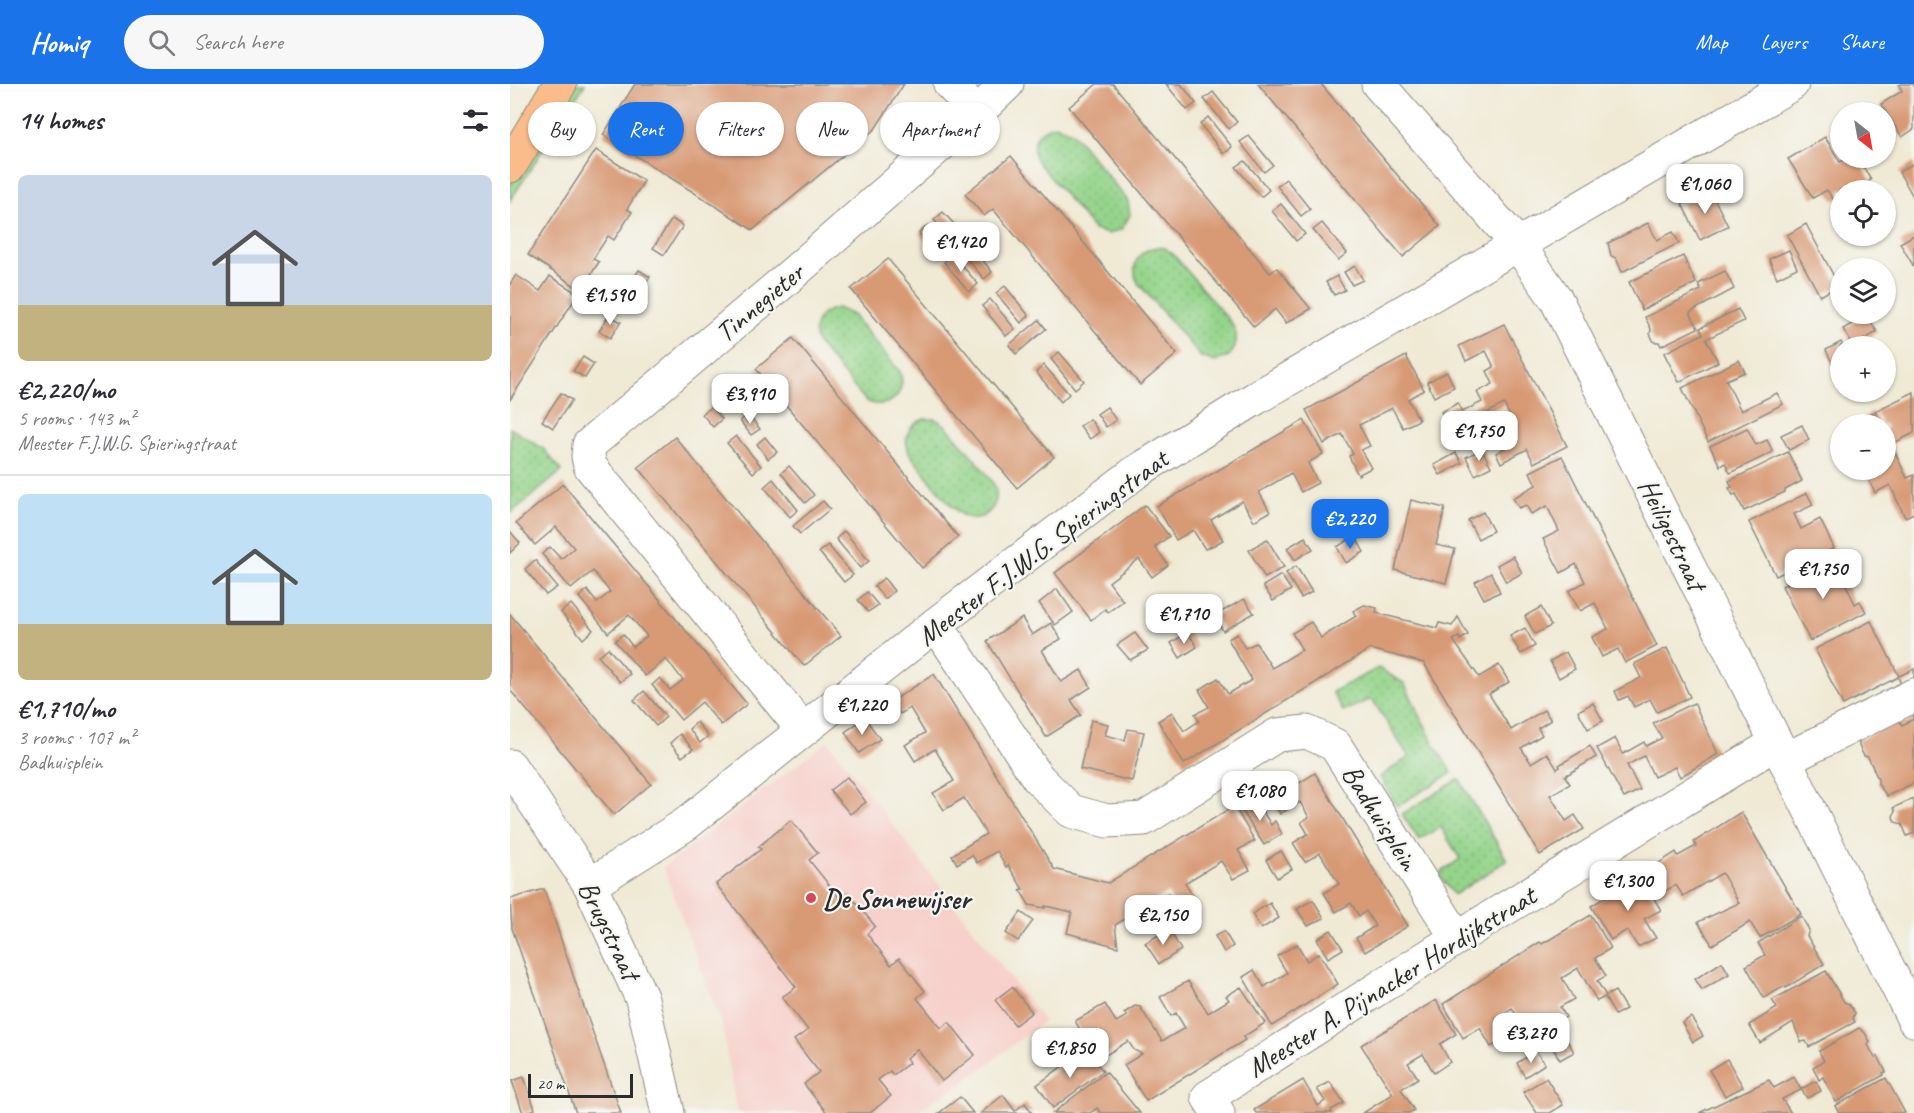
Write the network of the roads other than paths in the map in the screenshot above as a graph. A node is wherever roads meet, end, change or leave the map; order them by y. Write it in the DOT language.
graph roads {
  1 [pos="536,84"];
  2 [pos="560,84"];
  3 [pos="950,84"];
  4 [pos="1007,84"];
  5 [pos="1378,84"];
  6 [pos="1792,84"];
  7 [pos="967,102"];
  8 [pos="988,102"];
  9 [pos="510,126"];
  10 [pos="928,156"];
  11 [pos="510,166"];
  12 [pos="1519,246"];
  13 [pos="936,624"];
  14 [pos="1914,695"];
  15 [pos="803,730"];
  16 [pos="1780,752"];
  17 [pos="510,766"];
  18 [pos="590,885"];
  19 [pos="1457,938"];
  20 [pos="1914,1020"];
  21 [pos="668,1113"];
  22 [pos="1218,1113"];
  1 -- 9 [label="main road"];
  2 -- 11 [label="main road"];
  3 -- 7 [label="street"];
  4 -- 8 [label="street, Tinnegieter"];
  5 -- 12 [label="street, Heiligestraat"];
  6 -- 12 [label="street, Meester F.J.W.G. Spieringstraat"];
  10 -- 15 [label="street, Tinnegieter"];
  12 -- 13 [label="street, Meester F.J.W.G. Spieringstraat"];
  12 -- 16 [label="street, Heiligestraat"];
  13 -- 15 [label="street, Meester F.J.W.G. Spieringstraat"];
  13 -- 19 [label="street, Badhuisplein"];
  14 -- 16 [label="street, Meester A. Pijnacker Hordijkstraat"];
  15 -- 18 [label="street, Meester F.J.W.G. Spieringstraat"];
  16 -- 19 [label="street, Meester A. Pijnacker Hordijkstraat"];
  16 -- 20 [label="street, Heiligestraat"];
  17 -- 18 [label="street, Brugstraat"];
  18 -- 21 [label="street, Brugstraat"];
  19 -- 22 [label="street, Meester A. Pijnacker Hordijkstraat"];
}
